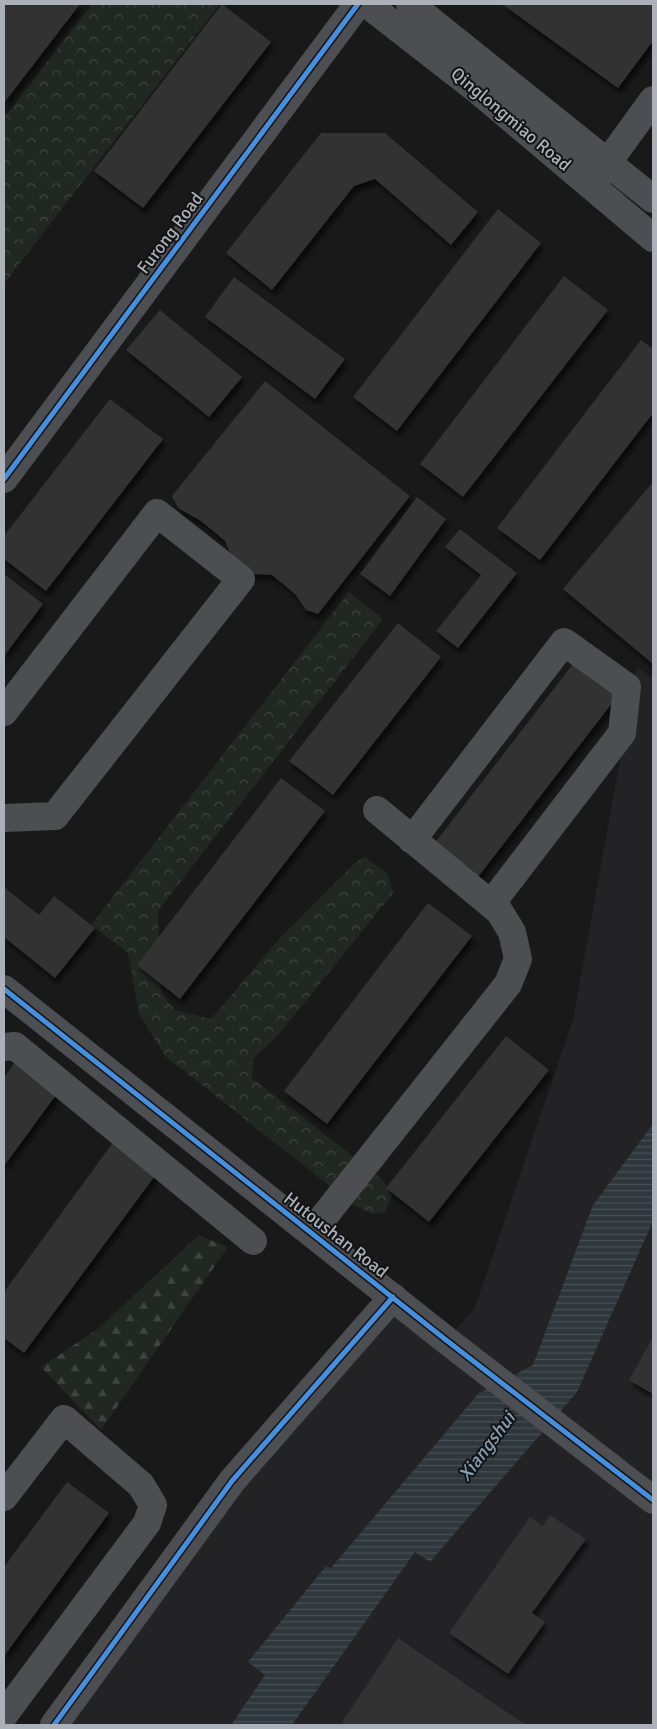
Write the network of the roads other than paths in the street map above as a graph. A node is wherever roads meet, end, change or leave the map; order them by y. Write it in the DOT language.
graph roads {
  1 [pos="358,4"];
  2 [pos="367,4"];
  3 [pos="410,4"];
  4 [pos="653,100"];
  5 [pos="608,162"];
  6 [pos="591,186"];
  7 [pos="653,200"];
  8 [pos="653,238"];
  9 [pos="4,479"];
  10 [pos="4,712"];
  11 [pos="377,810"];
  12 [pos="4,818"];
  13 [pos="412,840"];
  14 [pos="491,904"];
  15 [pos="4,989"];
  16 [pos="4,1047"];
  17 [pos="311,1233"];
  18 [pos="253,1241"];
  19 [pos="393,1297"];
  20 [pos="4,1496"];
  21 [pos="653,1500"];
  22 [pos="4,1715"];
  23 [pos="54,1725"];
  1 -- 9 [label="street, Furong Road"];
  2 -- 6 [label="street, Qinglongmiao Road"];
  3 -- 5 [label="street, Qinglongmiao Road"];
  4 -- 5 [label="street"];
  5 -- 6 [label="street"];
  5 -- 7 [label="street, Qinglongmiao Road"];
  6 -- 8 [label="street, Qinglongmiao Road"];
  10 -- 12 [label="street"];
  11 -- 13 [label="street"];
  13 -- 14 [label="street"];
  13 -- 14 [label="street"];
  14 -- 17 [label="street"];
  15 -- 17 [label="street, Hutoushan Road"];
  16 -- 18 [label="street"];
  17 -- 19 [label="street, Hutoushan Road"];
  19 -- 21 [label="street, Hutoushan Road"];
  19 -- 23 [label="street"];
  20 -- 22 [label="street"];
}
